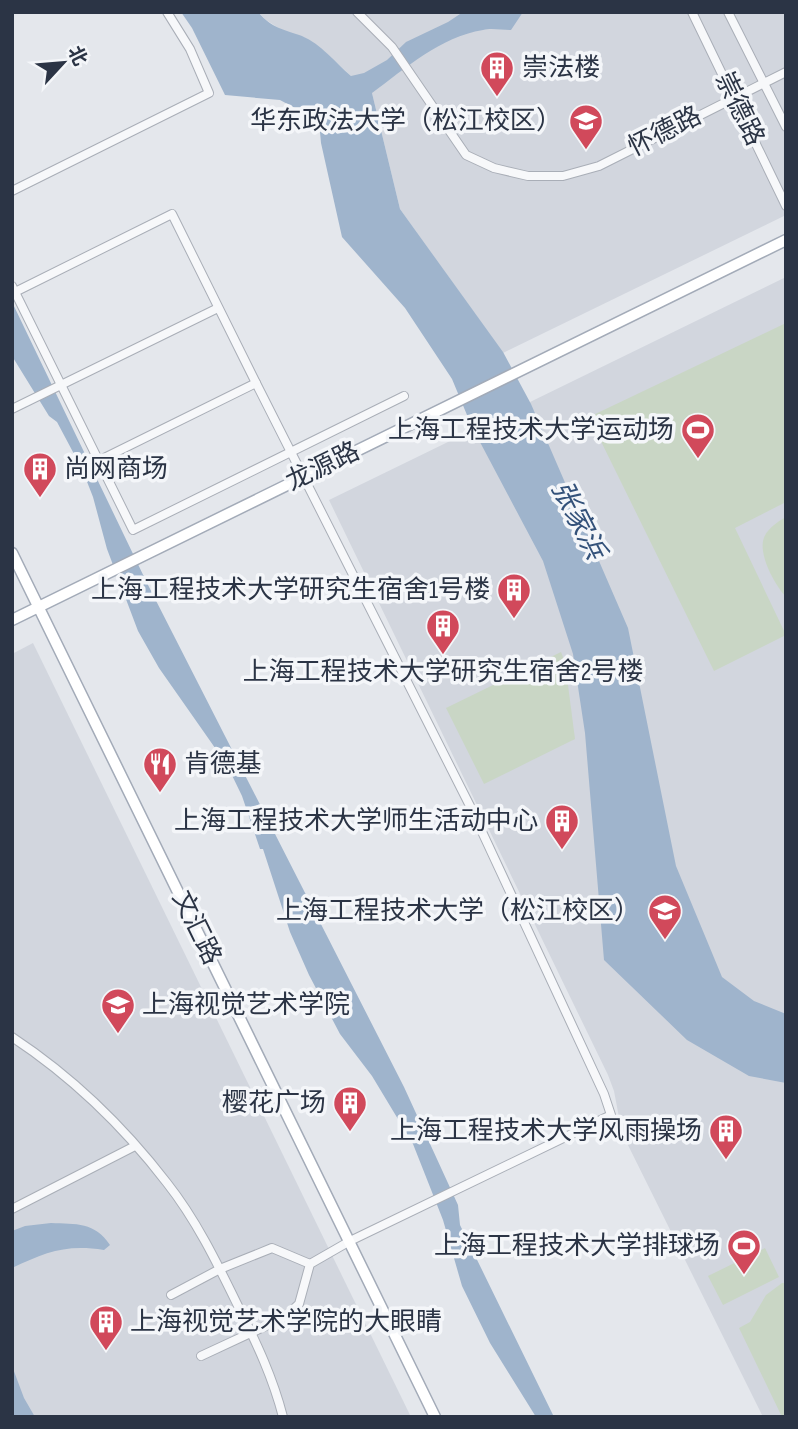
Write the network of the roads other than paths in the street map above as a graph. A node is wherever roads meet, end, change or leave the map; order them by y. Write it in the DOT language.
graph roads {
  1 [pos="167,12"];
  2 [pos="356,12"];
  3 [pos="692,12"];
  4 [pos="728,12"];
  5 [pos="786,72"];
  6 [pos="764,82"];
  7 [pos="733,98"];
  8 [pos="786,127"];
  9 [pos="12,191"];
  10 [pos="786,206"];
  11 [pos="786,240"];
  12 [pos="14,289"];
  13 [pos="218,308"];
  14 [pos="256,383"];
  15 [pos="61,385"];
  16 [pos="404,396"];
  17 [pos="12,409"];
  18 [pos="290,452"];
  19 [pos="98,461"];
  20 [pos="304,477"];
  21 [pos="12,553"];
  22 [pos="39,607"];
  23 [pos="12,621"];
  24 [pos="12,1037"];
  25 [pos="135,1146"];
  26 [pos="12,1209"];
  27 [pos="350,1241"];
  28 [pos="310,1264"];
  29 [pos="220,1269"];
  30 [pos="171,1295"];
  31 [pos="251,1332"];
  32 [pos="201,1356"];
  33 [pos="283,1417"];
  34 [pos="435,1417"];
  1 -- 9 [label="street"];
  2 -- 7 [label="street, 怀德路"];
  3 -- 7 [label="street, 崇德路"];
  4 -- 6 [label="street, 崇德路"];
  5 -- 6 [label="street, 怀德路"];
  6 -- 7 [label="street, 怀德路"];
  6 -- 8 [label="street, 崇德路"];
  7 -- 10 [label="street, 崇德路"];
  11 -- 20 [label="main road, 龙源路"];
  12 -- 13 [label="street"];
  12 -- 15 [label="street"];
  13 -- 14 [label="street"];
  13 -- 15 [label="street"];
  14 -- 18 [label="street"];
  14 -- 19 [label="street"];
  15 -- 17 [label="street"];
  15 -- 19 [label="street"];
  16 -- 18 [label="street"];
  18 -- 19 [label="street"];
  18 -- 20 [label="street"];
  20 -- 22 [label="main road, 龙源路"];
  20 -- 27 [label="street"];
  21 -- 22 [label="main road, 文汇路"];
  22 -- 23 [label="main road, 龙源路"];
  22 -- 27 [label="main road, 文汇路"];
  24 -- 25 [label="street"];
  25 -- 26 [label="street"];
  25 -- 29 [label="street"];
  27 -- 28 [label="street"];
  27 -- 34 [label="main road, 文汇路"];
  28 -- 29 [label="street"];
  28 -- 31 [label="street"];
  29 -- 30 [label="street"];
  29 -- 31 [label="street"];
  31 -- 32 [label="street"];
  31 -- 33 [label="street"];
}
